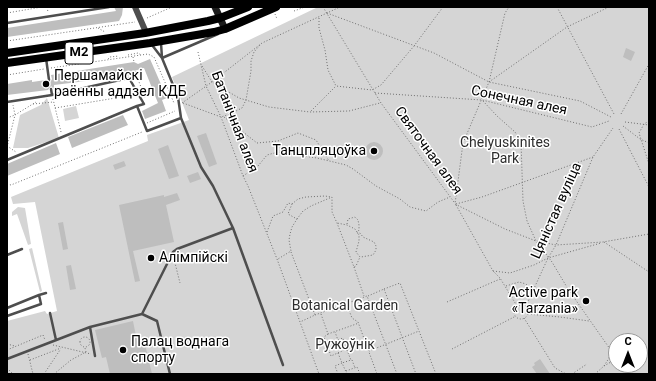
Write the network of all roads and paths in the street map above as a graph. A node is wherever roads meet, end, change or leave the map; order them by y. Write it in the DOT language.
graph roads {
  1 [pos="42,7"];
  2 [pos="47,7"];
  3 [pos="110,7"];
  4 [pos="135,7"];
  5 [pos="172,7"];
  6 [pos="215,7"];
  7 [pos="248,7"];
  8 [pos="304,7"];
  9 [pos="323,7"];
  10 [pos="340,7"];
  11 [pos="443,7"];
  12 [pos="508,7"];
  13 [pos="557,7"];
  14 [pos="609,7"];
  15 [pos="168,8"];
  16 [pos="276,11"];
  17 [pos="294,11"];
  18 [pos="7,13"];
  19 [pos="326,13"];
  20 [pos="48,16"];
  21 [pos="319,17"];
  22 [pos="220,18"];
  23 [pos="145,19"];
  24 [pos="277,19"];
  25 [pos="7,23"];
  26 [pos="136,24"];
  27 [pos="84,26"];
  28 [pos="567,27"];
  29 [pos="98,28"];
  30 [pos="85,29"];
  31 [pos="225,29"];
  32 [pos="106,32"];
  33 [pos="145,33"];
  34 [pos="29,34"];
  35 [pos="29,37"];
  36 [pos="7,41"];
  37 [pos="161,42"];
  38 [pos="150,43"];
  39 [pos="262,43"];
  40 [pos="414,46"];
  41 [pos="198,52"];
  42 [pos="7,53"];
  43 [pos="128,55"];
  44 [pos="140,55"];
  45 [pos="119,56"];
  46 [pos="133,56"];
  47 [pos="46,58"];
  48 [pos="162,58"];
  49 [pos="108,60"];
  50 [pos="134,62"];
  51 [pos="7,63"];
  52 [pos="649,64"];
  53 [pos="201,65"];
  54 [pos="47,68"];
  55 [pos="135,71"];
  56 [pos="7,74"];
  57 [pos="49,80"];
  58 [pos="212,82"];
  59 [pos="489,82"];
  60 [pos="206,86"];
  61 [pos="336,86"];
  62 [pos="51,89"];
  63 [pos="372,90"];
  64 [pos="374,93"];
  65 [pos="139,94"];
  66 [pos="52,95"];
  67 [pos="42,96"];
  68 [pos="145,98"];
  69 [pos="246,100"];
  70 [pos="482,100"];
  71 [pos="13,101"];
  72 [pos="7,102"];
  73 [pos="53,102"];
  74 [pos="174,103"];
  75 [pos="381,103"];
  76 [pos="32,104"];
  77 [pos="137,106"];
  78 [pos="55,108"];
  79 [pos="310,112"];
  80 [pos="614,114"];
  81 [pos="621,114"];
  82 [pos="15,115"];
  83 [pos="224,116"];
  84 [pos="221,117"];
  85 [pos="610,117"];
  86 [pos="7,118"];
  87 [pos="181,118"];
  88 [pos="609,121"];
  89 [pos="649,121"];
  90 [pos="625,122"];
  91 [pos="146,124"];
  92 [pos="644,124"];
  93 [pos="649,125"];
  94 [pos="623,126"];
  95 [pos="613,128"];
  96 [pos="619,129"];
  97 [pos="147,130"];
  98 [pos="63,137"];
  99 [pos="640,139"];
  100 [pos="649,143"];
  101 [pos="7,147"];
  102 [pos="20,154"];
  103 [pos="593,157"];
  104 [pos="7,160"];
  105 [pos="329,161"];
  106 [pos="649,164"];
  107 [pos="243,176"];
  108 [pos="522,182"];
  109 [pos="7,184"];
  110 [pos="649,187"];
  111 [pos="332,197"];
  112 [pos="450,197"];
  113 [pos="292,204"];
  114 [pos="455,204"];
  115 [pos="283,212"];
  116 [pos="288,214"];
  117 [pos="297,219"];
  118 [pos="337,223"];
  119 [pos="347,225"];
  120 [pos="233,228"];
  121 [pos="267,232"];
  122 [pos="357,233"];
  123 [pos="649,234"];
  124 [pos="536,241"];
  125 [pos="603,242"];
  126 [pos="556,246"];
  127 [pos="22,249"];
  128 [pos="291,251"];
  129 [pos="173,252"];
  130 [pos="7,255"];
  131 [pos="360,257"];
  132 [pos="548,258"];
  133 [pos="277,259"];
  134 [pos="354,267"];
  135 [pos="493,271"];
  136 [pos="649,272"];
  137 [pos="500,278"];
  138 [pos="180,283"];
  139 [pos="506,286"];
  140 [pos="384,289"];
  141 [pos="532,290"];
  142 [pos="46,293"];
  143 [pos="39,295"];
  144 [pos="367,296"];
  145 [pos="364,297"];
  146 [pos="447,302"];
  147 [pos="347,304"];
  148 [pos="517,306"];
  149 [pos="526,306"];
  150 [pos="7,308"];
  151 [pos="50,313"];
  152 [pos="142,314"];
  153 [pos="320,314"];
  154 [pos="528,314"];
  155 [pos="316,315"];
  156 [pos="7,316"];
  157 [pos="516,316"];
  158 [pos="524,318"];
  159 [pos="590,321"];
  160 [pos="300,322"];
  161 [pos="359,323"];
  162 [pos="90,327"];
  163 [pos="419,331"];
  164 [pos="335,332"];
  165 [pos="328,334"];
  166 [pos="403,337"];
  167 [pos="56,340"];
  168 [pos="338,340"];
  169 [pos="46,343"];
  170 [pos="344,343"];
  171 [pos="7,344"];
  172 [pos="385,344"];
  173 [pos="327,345"];
  174 [pos="340,345"];
  175 [pos="16,346"];
  176 [pos="61,348"];
  177 [pos="85,348"];
  178 [pos="7,350"];
  179 [pos="452,350"];
  180 [pos="368,351"];
  181 [pos="86,352"];
  182 [pos="338,353"];
  183 [pos="28,354"];
  184 [pos="95,356"];
  185 [pos="7,359"];
  186 [pos="30,360"];
  187 [pos="351,360"];
  188 [pos="342,363"];
  189 [pos="588,364"];
  190 [pos="608,364"];
  191 [pos="283,365"];
  192 [pos="604,366"];
  193 [pos="7,368"];
  194 [pos="355,368"];
  195 [pos="346,372"];
  196 [pos="14,374"];
  197 [pos="33,374"];
  198 [pos="44,374"];
  199 [pos="54,374"];
  200 [pos="170,374"];
  201 [pos="319,374"];
  202 [pos="338,374"];
  203 [pos="347,374"];
  204 [pos="360,374"];
  205 [pos="377,374"];
  206 [pos="397,374"];
  207 [pos="416,374"];
  208 [pos="436,374"];
  209 [pos="566,374"];
  210 [pos="572,374"];
  211 [pos="595,374"];
  1 -- 18 [label="path"];
  2 -- 20 [label="path"];
  3 -- 20 [label="lane"];
  4 -- 33 [label="street"];
  5 -- 15 [label="path"];
  6 -- 22 [label="main road"];
  7 -- 22 [label="main road, М2"];
  8 -- 17 [label="path"];
  9 -- 19 [label="path, Святочная алея"];
  10 -- 19 [label="path"];
  11 -- 40 [label="path"];
  12 -- 59 [label="path"];
  13 -- 28 [label="path"];
  14 -- 28 [label="path"];
  15 -- 23 [label="path"];
  16 -- 24 [label="path"];
  16 -- 31 [label="main road, М2"];
  19 -- 21 [label="path"];
  19 -- 40 [label="path"];
  19 -- 63 [label="path, Святочная алея"];
  20 -- 25 [label="lane"];
  21 -- 39 [label="path"];
  21 -- 61 [label="path"];
  22 -- 31 [label="main road"];
  22 -- 33 [label="main road, М2"];
  26 -- 29 [label="path"];
  27 -- 30 [label="path"];
  28 -- 59 [label="path"];
  28 -- 80 [label="path"];
  29 -- 30 [label="path"];
  29 -- 32 [label="path"];
  30 -- 35 [label="path"];
  31 -- 37 [label="main road, М2"];
  31 -- 48 [label="lane"];
  33 -- 42 [label="main road, М2"];
  34 -- 35 [label="path"];
  35 -- 36 [label="path"];
  37 -- 38 [label="main road, М2"];
  37 -- 48 [label="lane"];
  38 -- 47 [label="main road, М2"];
  38 -- 48 [label="lane"];
  39 -- 58 [label="path"];
  39 -- 69 [label="path"];
  40 -- 59 [label="path"];
  40 -- 63 [label="path"];
  41 -- 53 [label="path, Батанічная алея"];
  43 -- 44 [label="path"];
  44 -- 46 [label="path"];
  44 -- 74 [label="path"];
  45 -- 49 [label="path"];
  46 -- 49 [label="path"];
  46 -- 50 [label="path"];
  47 -- 51 [label="main road, М2"];
  47 -- 54 [label="lane"];
  48 -- 87 [label="lane"];
  49 -- 54 [label="path"];
  52 -- 81 [label="path"];
  53 -- 58 [label="path"];
  53 -- 60 [label="path, Батанічная алея"];
  54 -- 56 [label="path"];
  54 -- 57 [label="lane"];
  55 -- 68 [label="path"];
  58 -- 60 [label="path"];
  58 -- 69 [label="path"];
  59 -- 70 [label="path"];
  59 -- 85 [label="path"];
  60 -- 84 [label="path, Батанічная алея"];
  60 -- 84 [label="path"];
  61 -- 63 [label="path"];
  61 -- 79 [label="path"];
  62 -- 66 [label="lane"];
  63 -- 64 [label="path, Святочная алея"];
  64 -- 70 [label="path, Сонечная алея"];
  64 -- 75 [label="path, Святочная алея"];
  65 -- 66 [label="lane"];
  65 -- 77 [label="lane"];
  65 -- 78 [label="path"];
  66 -- 67 [label="lane"];
  66 -- 73 [label="path"];
  67 -- 71 [label="lane"];
  67 -- 76 [label="path"];
  69 -- 79 [label="path"];
  69 -- 83 [label="path"];
  70 -- 88 [label="path, Сонечная алея"];
  70 -- 108 [label="path"];
  70 -- 114 [label="path"];
  71 -- 72 [label="lane"];
  71 -- 82 [label="path"];
  73 -- 76 [label="path"];
  73 -- 78 [label="path"];
  75 -- 79 [label="path"];
  75 -- 112 [label="path, Святочная алея"];
  76 -- 82 [label="path"];
  77 -- 97 [label="lane"];
  77 -- 98 [label="lane"];
  78 -- 98 [label="path"];
  82 -- 86 [label="path"];
  82 -- 101 [label="path"];
  83 -- 84 [label="path"];
  83 -- 105 [label="path"];
  84 -- 107 [label="path, Батанічная алея"];
  87 -- 91 [label="path"];
  87 -- 97 [label="lane"];
  87 -- 120 [label="lane"];
  89 -- 92 [label="path"];
  90 -- 92 [label="path"];
  92 -- 93 [label="path"];
  92 -- 99 [label="path"];
  94 -- 99 [label="path"];
  95 -- 103 [label="path, Цяністая вуліца"];
  96 -- 110 [label="path"];
  97 -- 109 [label="path"];
  98 -- 102 [label="lane"];
  99 -- 100 [label="path"];
  99 -- 106 [label="path"];
  101 -- 102 [label="path"];
  102 -- 104 [label="lane"];
  103 -- 108 [label="path"];
  103 -- 126 [label="path, Цяністая вуліца"];
  105 -- 107 [label="path"];
  105 -- 112 [label="path"];
  107 -- 121 [label="path, Батанічная алея"];
  108 -- 114 [label="path"];
  108 -- 124 [label="path"];
  111 -- 113 [label="path"];
  111 -- 117 [label="path"];
  111 -- 118 [label="path"];
  112 -- 114 [label="path, Святочная алея"];
  113 -- 115 [label="path"];
  113 -- 116 [label="path"];
  114 -- 124 [label="path"];
  114 -- 135 [label="path, Святочная алея"];
  115 -- 116 [label="path"];
  115 -- 121 [label="path"];
  116 -- 117 [label="path"];
  117 -- 128 [label="path"];
  118 -- 119 [label="path"];
  118 -- 134 [label="path"];
  119 -- 122 [label="path"];
  119 -- 122 [label="path"];
  120 -- 129 [label="lane"];
  120 -- 191 [label="lane"];
  121 -- 133 [label="path, Батанічная алея"];
  122 -- 131 [label="path"];
  122 -- 131 [label="path"];
  123 -- 125 [label="path"];
  124 -- 126 [label="path"];
  124 -- 132 [label="path"];
  125 -- 126 [label="path"];
  125 -- 132 [label="path"];
  125 -- 136 [label="path"];
  126 -- 132 [label="path, Цяністая вуліца"];
  127 -- 130 [label="lane"];
  128 -- 133 [label="path"];
  128 -- 155 [label="path"];
  129 -- 138 [label="path"];
  129 -- 152 [label="lane"];
  131 -- 134 [label="path"];
  132 -- 135 [label="path"];
  132 -- 141 [label="path, Цяністая вуліца"];
  132 -- 159 [label="path"];
  133 -- 160 [label="path, Батанічная алея"];
  134 -- 145 [label="path"];
  135 -- 137 [label="path, Святочная алея"];
  137 -- 139 [label="path, Святочная алея"];
  137 -- 146 [label="path"];
  139 -- 141 [label="path"];
  139 -- 148 [label="path, Святочная алея"];
  140 -- 144 [label="path"];
  140 -- 163 [label="path"];
  140 -- 166 [label="path"];
  141 -- 149 [label="path, Цяністая вуліца"];
  142 -- 143 [label="lane"];
  143 -- 150 [label="lane"];
  143 -- 156 [label="lane"];
  144 -- 145 [label="path"];
  144 -- 172 [label="path"];
  145 -- 147 [label="path"];
  147 -- 153 [label="path"];
  147 -- 161 [label="path"];
  148 -- 149 [label="path"];
  148 -- 157 [label="path"];
  149 -- 154 [label="path"];
  151 -- 167 [label="lane"];
  152 -- 162 [label="lane"];
  152 -- 200 [label="lane"];
  153 -- 155 [label="path"];
  153 -- 165 [label="path"];
  154 -- 158 [label="path"];
  154 -- 159 [label="path"];
  155 -- 160 [label="path"];
  157 -- 158 [label="path"];
  157 -- 179 [label="path"];
  158 -- 209 [label="path"];
  159 -- 192 [label="path"];
  160 -- 201 [label="path, Батанічная алея"];
  161 -- 164 [label="path"];
  161 -- 180 [label="path"];
  162 -- 167 [label="lane"];
  162 -- 184 [label="lane"];
  163 -- 166 [label="path"];
  163 -- 208 [label="path"];
  164 -- 165 [label="path"];
  164 -- 168 [label="path"];
  165 -- 173 [label="path"];
  166 -- 172 [label="path"];
  166 -- 207 [label="path"];
  167 -- 169 [label="lane"];
  168 -- 170 [label="path"];
  168 -- 173 [label="path"];
  168 -- 174 [label="path"];
  169 -- 175 [label="path"];
  169 -- 176 [label="path"];
  169 -- 185 [label="lane"];
  170 -- 174 [label="path"];
  170 -- 187 [label="path"];
  171 -- 175 [label="path"];
  172 -- 180 [label="path"];
  172 -- 206 [label="path"];
  173 -- 182 [label="path"];
  174 -- 182 [label="path"];
  175 -- 178 [label="path"];
  176 -- 181 [label="path"];
  176 -- 186 [label="path"];
  176 -- 198 [label="path"];
  177 -- 177 [label="path"];
  177 -- 181 [label="path"];
  180 -- 205 [label="path"];
  181 -- 184 [label="path"];
  181 -- 199 [label="path"];
  182 -- 188 [label="path"];
  183 -- 186 [label="path"];
  186 -- 197 [label="path"];
  187 -- 188 [label="path"];
  187 -- 194 [label="path"];
  188 -- 195 [label="path"];
  188 -- 202 [label="path"];
  189 -- 210 [label="path"];
  190 -- 192 [label="path"];
  192 -- 211 [label="path"];
  193 -- 196 [label="path"];
  194 -- 195 [label="path"];
  194 -- 204 [label="path"];
  195 -- 203 [label="path"];
}
